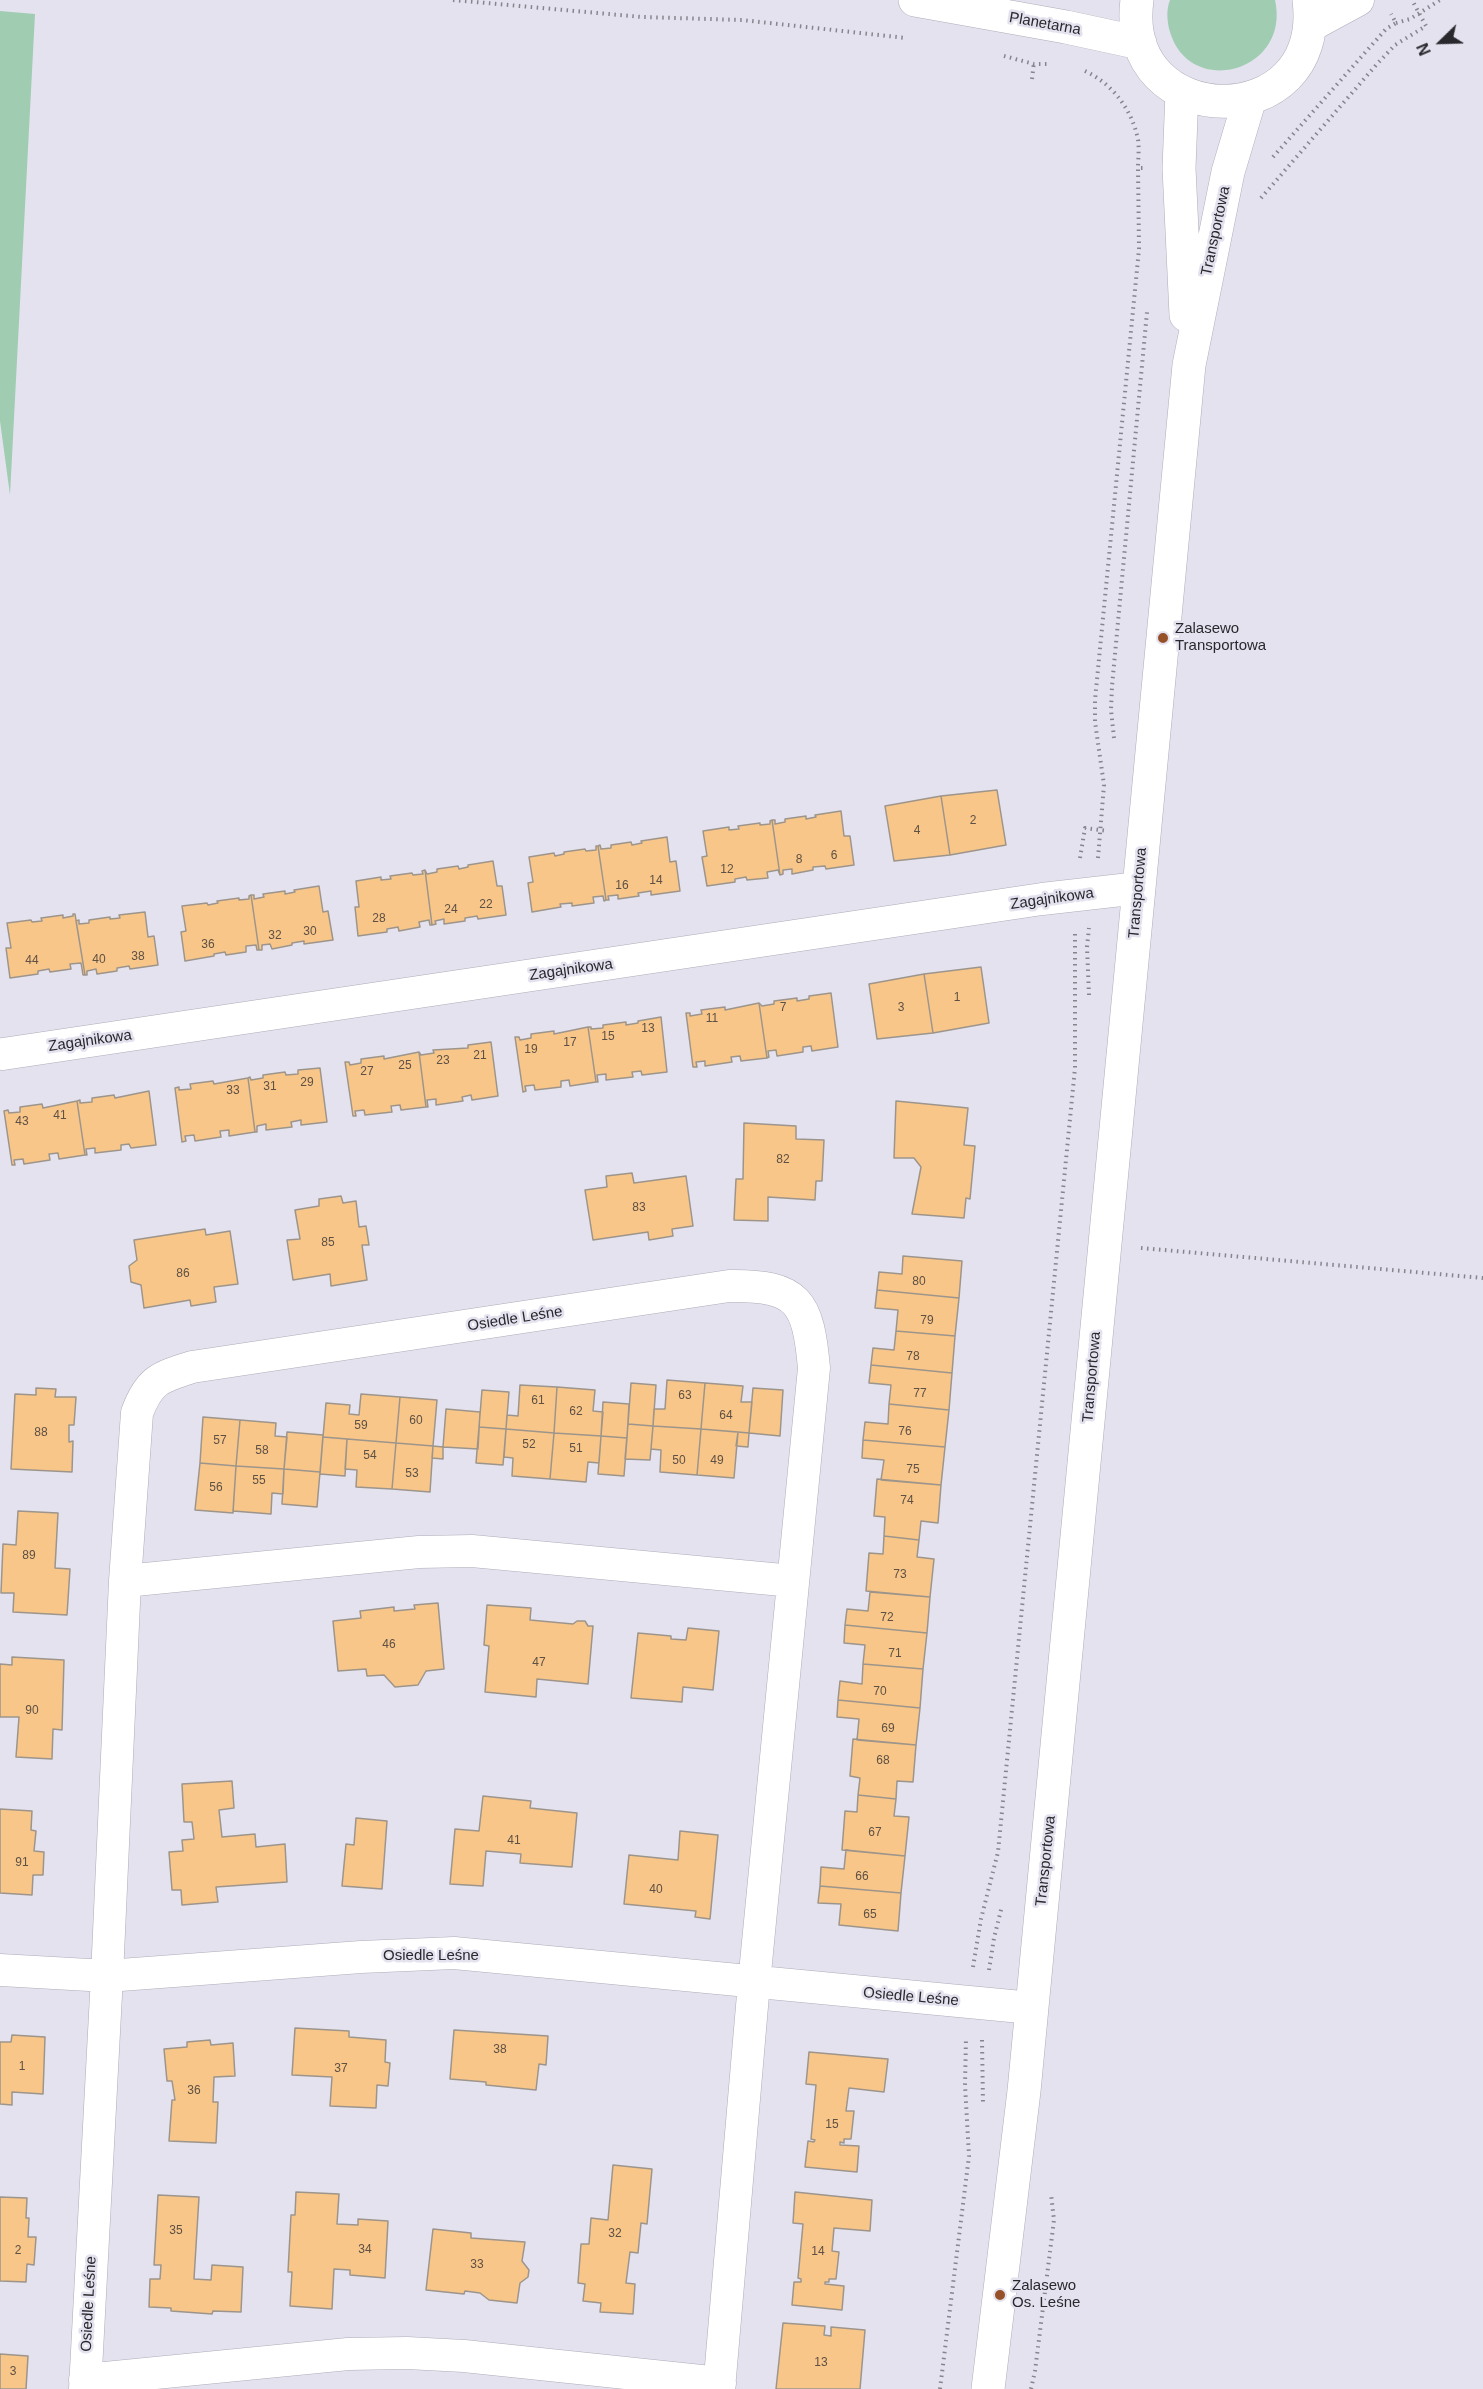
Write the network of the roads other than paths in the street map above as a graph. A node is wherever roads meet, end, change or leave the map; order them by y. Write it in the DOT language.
graph roads {
  1 [pos="915,0"];
  2 [pos="1137,0"];
  3 [pos="1358,0"];
  4 [pos="1310,13"];
  5 [pos="1140,42"];
  6 [pos="1182,92"];
  7 [pos="1250,98"];
  8 [pos="1189,365"];
  9 [pos="1139,888"];
  10 [pos="3,1054"];
  11 [pos="125,1581"];
  12 [pos="793,1581"];
  13 [pos="0,1970"];
  14 [pos="107,1976"];
  15 [pos="754,1983"];
  16 [pos="1032,2008"];
  17 [pos="85,2384"];
  18 [pos="719,2386"];
  19 [pos="988,2389"];
  1 -- 5 [label="street, Planetarna"];
  2 -- 5 [label="street"];
  3 -- 4 [label="street"];
  4 -- 7 [label="street"];
  5 -- 6 [label="street"];
  6 -- 7 [label="street"];
  6 -- 8 [label="street, Transportowa"];
  7 -- 8 [label="street, Transportowa"];
  8 -- 9 [label="street, Transportowa"];
  9 -- 10 [label="street, Zagajnikowa"];
  9 -- 16 [label="street, Transportowa"];
  11 -- 12 [label="street"];
  11 -- 12 [label="street, Osiedle Leśne"];
  11 -- 14 [label="street, Osiedle Leśne"];
  12 -- 15 [label="street, Osiedle Leśne"];
  13 -- 14 [label="street, Osiedle Leśne"];
  14 -- 15 [label="street, Osiedle Leśne"];
  14 -- 17 [label="street, Osiedle Leśne"];
  15 -- 16 [label="street, Osiedle Leśne"];
  15 -- 18 [label="street, Osiedle Leśne"];
  16 -- 19 [label="street, Transportowa"];
  17 -- 18 [label="street, Osiedle Leśne"];
}
